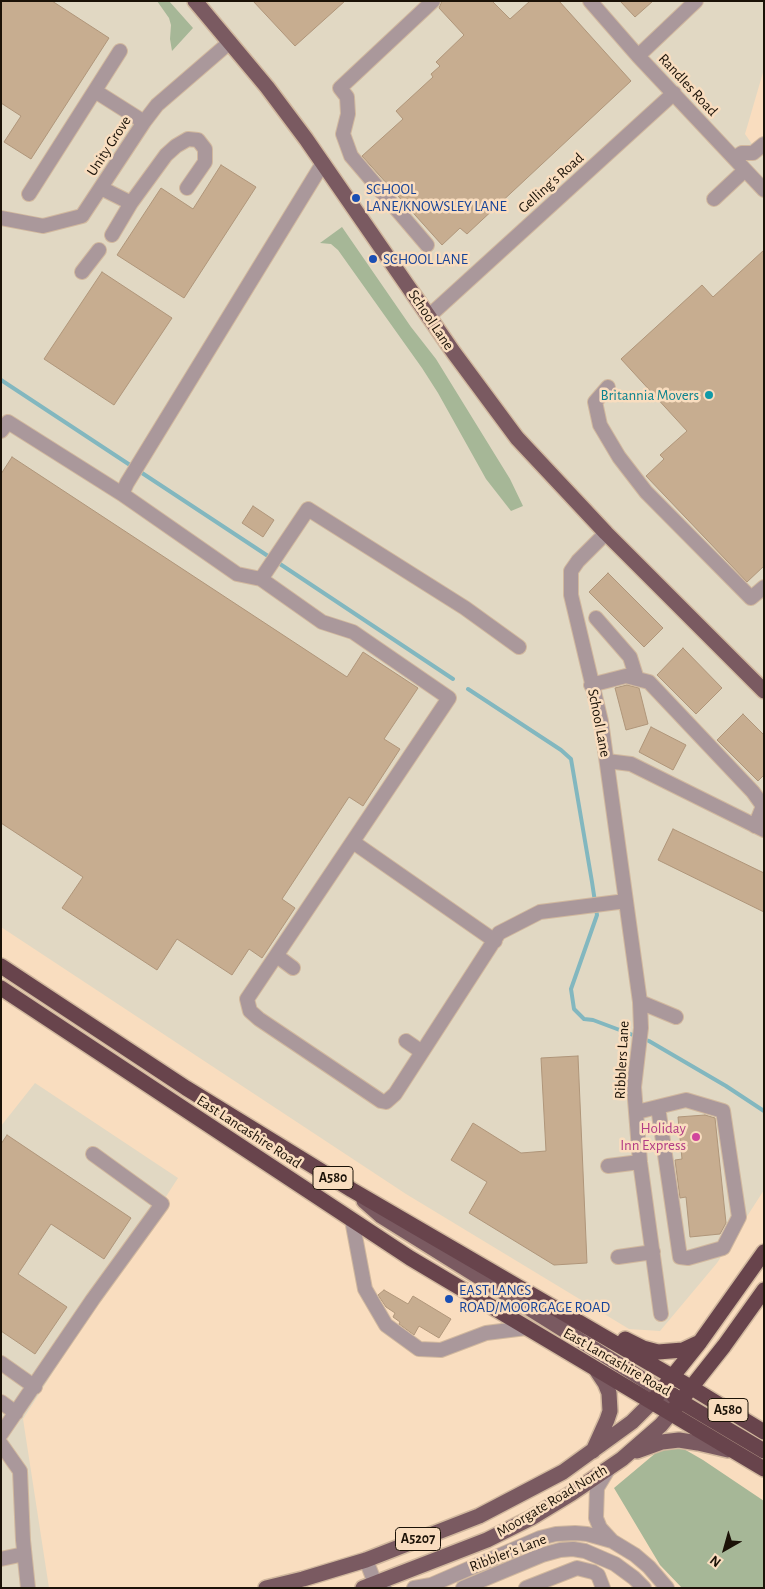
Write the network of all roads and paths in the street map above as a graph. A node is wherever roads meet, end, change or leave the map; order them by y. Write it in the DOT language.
graph roads {
  1 [pos="195,1"];
  2 [pos="434,1"];
  3 [pos="590,1"];
  4 [pos="696,1"];
  5 [pos="230,42"];
  6 [pos="120,51"];
  7 [pos="638,56"];
  8 [pos="95,91"];
  9 [pos="674,93"];
  10 [pos="144,122"];
  11 [pos="764,144"];
  12 [pos="734,158"];
  13 [pos="323,162"];
  14 [pos="745,170"];
  15 [pos="101,188"];
  16 [pos="187,188"];
  17 [pos="764,190"];
  18 [pos="29,194"];
  19 [pos="714,199"];
  20 [pos="131,203"];
  21 [pos="1,218"];
  22 [pos="112,235"];
  23 [pos="426,245"];
  24 [pos="99,250"];
  25 [pos="82,272"];
  26 [pos="428,317"];
  27 [pos="608,387"];
  28 [pos="1,431"];
  29 [pos="122,494"];
  30 [pos="606,534"];
  31 [pos="265,573"];
  32 [pos="764,588"];
  33 [pos="596,618"];
  34 [pos="519,647"];
  35 [pos="637,679"];
  36 [pos="591,685"];
  37 [pos="764,691"];
  38 [pos="607,761"];
  39 [pos="759,828"];
  40 [pos="353,842"];
  41 [pos="626,901"];
  42 [pos="630,927"];
  43 [pos="494,941"];
  44 [pos="276,956"];
  45 [pos="1,966"];
  46 [pos="293,968"];
  47 [pos="1,988"];
  48 [pos="640,1002"];
  49 [pos="676,1017"];
  50 [pos="406,1041"];
  51 [pos="422,1052"];
  52 [pos="658,1107"];
  53 [pos="636,1112"];
  54 [pos="93,1154"];
  55 [pos="640,1162"];
  56 [pos="608,1166"];
  57 [pos="352,1190"];
  58 [pos="352,1220"];
  59 [pos="653,1252"];
  60 [pos="764,1252"];
  61 [pos="618,1257"];
  62 [pos="493,1272"];
  63 [pos="764,1290"];
  64 [pos="661,1314"];
  65 [pos="526,1328"];
  66 [pos="700,1342"];
  67 [pos="1,1363"];
  68 [pos="597,1371"];
  69 [pos="672,1377"];
  70 [pos="35,1387"];
  71 [pos="692,1388"];
  72 [pos="656,1396"];
  73 [pos="1,1402"];
  74 [pos="676,1407"];
  75 [pos="16,1413"];
  76 [pos="764,1432"];
  77 [pos="1,1434"];
  78 [pos="1,1444"];
  79 [pos="764,1451"];
  80 [pos="592,1452"];
  81 [pos="735,1452"];
  82 [pos="622,1459"];
  83 [pos="609,1468"];
  84 [pos="764,1469"];
  85 [pos="612,1541"];
  86 [pos="24,1554"];
  87 [pos="1,1559"];
  88 [pos="366,1560"];
  89 [pos="374,1586"];
  90 [pos="28,1588"];
  91 [pos="266,1588"];
  92 [pos="414,1588"];
  93 [pos="463,1588"];
  94 [pos="526,1588"];
  95 [pos="603,1588"];
  96 [pos="644,1588"];
  97 [pos="667,1588"];
  1 -- 5 [label="main road, School Lane"];
  2 -- 23 [label="street"];
  3 -- 7 [label="street, Randles Road"];
  4 -- 7 [label="street"];
  5 -- 10 [label="street, Unity Grove"];
  5 -- 13 [label="main road, School Lane"];
  6 -- 8 [label="street"];
  7 -- 9 [label="street, Randles Road"];
  8 -- 10 [label="street"];
  8 -- 18 [label="street"];
  9 -- 12 [label="street, Randles Road"];
  9 -- 26 [label="street, Gelling's Road"];
  10 -- 15 [label="street, Unity Grove"];
  11 -- 12 [label="street"];
  12 -- 14 [label="street, Randles Road"];
  13 -- 26 [label="main road, School Lane"];
  13 -- 29 [label="street"];
  14 -- 17 [label="street, Randles Road"];
  14 -- 19 [label="street"];
  15 -- 20 [label="street"];
  15 -- 21 [label="street, Unity Grove"];
  16 -- 20 [label="street"];
  20 -- 22 [label="street"];
  24 -- 25 [label="street"];
  26 -- 30 [label="main road, School Lane"];
  27 -- 32 [label="street"];
  28 -- 29 [label="street"];
  29 -- 31 [label="street"];
  30 -- 36 [label="street, School Lane"];
  30 -- 37 [label="main road, School Lane"];
  31 -- 34 [label="street"];
  31 -- 40 [label="street"];
  33 -- 35 [label="street"];
  35 -- 36 [label="street"];
  35 -- 39 [label="street"];
  36 -- 38 [label="street, School Lane"];
  38 -- 39 [label="street"];
  38 -- 41 [label="street, School Lane"];
  40 -- 43 [label="street"];
  40 -- 44 [label="street"];
  41 -- 42 [label="street, School Lane"];
  41 -- 43 [label="street"];
  42 -- 48 [label="street, Ribblers Lane"];
  43 -- 51 [label="street"];
  44 -- 46 [label="street"];
  44 -- 51 [label="street"];
  45 -- 57 [label="highway, East Lancashire Road / A580"];
  47 -- 58 [label="highway, East Lancashire Road / A580"];
  48 -- 49 [label="street"];
  48 -- 53 [label="street, Ribblers Lane"];
  50 -- 51 [label="street"];
  52 -- 52 [label="street"];
  52 -- 53 [label="street"];
  53 -- 55 [label="street, Ribblers Lane"];
  54 -- 70 [label="street"];
  55 -- 56 [label="street"];
  55 -- 59 [label="street, Ribblers Lane"];
  57 -- 62 [label="highway, East Lancashire Road / A580"];
  57 -- 72 [label="main road"];
  58 -- 65 [label="highway, East Lancashire Road / A580"];
  58 -- 65 [label="street"];
  59 -- 61 [label="street"];
  59 -- 64 [label="street, Ribblers Lane"];
  60 -- 66 [label="highway, A5207"];
  62 -- 66 [label="highway"];
  62 -- 69 [label="highway, East Lancashire Road / A580"];
  63 -- 71 [label="highway, A5207"];
  65 -- 68 [label="highway, East Lancashire Road / A580"];
  66 -- 69 [label="highway, A5207"];
  67 -- 70 [label="street"];
  68 -- 72 [label="highway, East Lancashire Road / A580"];
  68 -- 80 [label="main road"];
  69 -- 71 [label="highway, East Lancashire Road / A580"];
  69 -- 72 [label="highway, A5207"];
  69 -- 74 [label="highway"];
  70 -- 75 [label="street"];
  71 -- 74 [label="highway, A5207"];
  71 -- 76 [label="highway, East Lancashire Road / A580"];
  72 -- 74 [label="highway, East Lancashire Road / A580"];
  72 -- 80 [label="main road, Moorgate Road North / A5207"];
  73 -- 75 [label="street"];
  74 -- 79 [label="highway"];
  74 -- 81 [label="highway, East Lancashire Road / A580"];
  74 -- 82 [label="main road, Moorgate Road North / A5207"];
  75 -- 77 [label="street"];
  78 -- 86 [label="street"];
  80 -- 88 [label="main road, Moorgate Road North / A5207"];
  81 -- 82 [label="main road, A5207"];
  81 -- 84 [label="highway, East Lancashire Road / A580"];
  82 -- 83 [label="main road, Moorgate Road North / A5207"];
  83 -- 85 [label="street"];
  83 -- 89 [label="main road, Moorgate Road North / A5207"];
  85 -- 92 [label="street, Ribbler's Lane"];
  85 -- 97 [label="street, Ribbler's Lane"];
  86 -- 87 [label="street"];
  86 -- 90 [label="street"];
  88 -- 89 [label="street"];
  88 -- 91 [label="main road, Moorgate Road North / A5207"];
  93 -- 96 [label="street, Ribbler's Lane"];
  94 -- 95 [label="street"];
}
